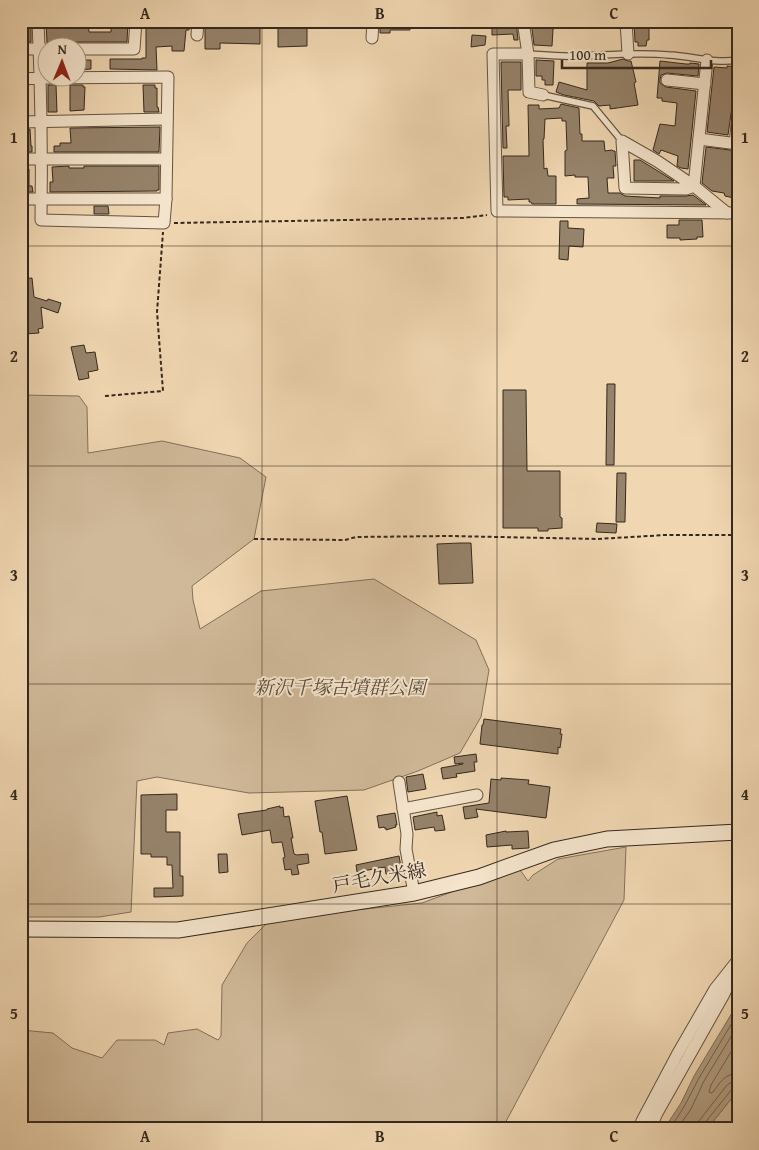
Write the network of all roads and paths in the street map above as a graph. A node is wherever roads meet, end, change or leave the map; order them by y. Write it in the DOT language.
graph roads {
  1 [pos="38,21"];
  2 [pos="136,21"];
  3 [pos="198,21"];
  4 [pos="373,21"];
  5 [pos="523,21"];
  6 [pos="626,21"];
  7 [pos="197,35"];
  8 [pos="41,38"];
  9 [pos="372,38"];
  10 [pos="21,49"];
  11 [pos="38,49"];
  12 [pos="88,49"];
  13 [pos="528,54"];
  14 [pos="628,54"];
  15 [pos="707,60"];
  16 [pos="738,60"];
  17 [pos="38,78"];
  18 [pos="88,78"];
  19 [pos="21,79"];
  20 [pos="667,80"];
  21 [pos="704,84"];
  22 [pos="40,88"];
  23 [pos="543,94"];
  24 [pos="738,115"];
  25 [pos="167,119"];
  26 [pos="41,121"];
  27 [pos="21,122"];
  28 [pos="699,139"];
  29 [pos="622,141"];
  30 [pos="736,144"];
  31 [pos="21,159"];
  32 [pos="42,159"];
  33 [pos="166,159"];
  34 [pos="694,186"];
  35 [pos="21,199"];
  36 [pos="41,199"];
  37 [pos="166,199"];
  38 [pos="497,211"];
  39 [pos="732,213"];
  40 [pos="164,223"];
  41 [pos="105,396"];
  42 [pos="738,535"];
  43 [pos="254,539"];
  44 [pos="398,782"];
  45 [pos="477,795"];
  46 [pos="403,809"];
  47 [pos="738,832"];
  48 [pos="414,892"];
  49 [pos="21,929"];
  50 [pos="738,960"];
  51 [pos="738,964"];
  52 [pos="639,1129"];
  53 [pos="650,1129"];
  1 -- 8 [label="street"];
  2 -- 12 [label="street"];
  3 -- 7 [label="street"];
  4 -- 9 [label="street"];
  5 -- 13 [label="street"];
  6 -- 14 [label="street"];
  10 -- 11 [label="street"];
  13 -- 14 [label="lane"];
  13 -- 23 [label="street"];
  13 -- 38 [label="street"];
  14 -- 15 [label="lane"];
  15 -- 16 [label="lane"];
  15 -- 21 [label="street"];
  17 -- 19 [label="street"];
  18 -- 25 [label="street"];
  20 -- 21 [label="street"];
  21 -- 28 [label="street"];
  22 -- 26 [label="street"];
  23 -- 29 [label="lane"];
  24 -- 30 [label="street"];
  25 -- 26 [label="street"];
  25 -- 33 [label="street"];
  26 -- 27 [label="street"];
  26 -- 32 [label="street"];
  28 -- 30 [label="street"];
  28 -- 34 [label="street"];
  29 -- 34 [label="street"];
  29 -- 34 [label="street"];
  31 -- 32 [label="street"];
  32 -- 33 [label="street"];
  32 -- 36 [label="street"];
  33 -- 37 [label="street"];
  34 -- 39 [label="street"];
  35 -- 36 [label="street"];
  36 -- 37 [label="street"];
  36 -- 40 [label="street"];
  37 -- 40 [label="street"];
  38 -- 39 [label="street"];
  38 -- 40 [label="path"];
  40 -- 41 [label="path"];
  42 -- 43 [label="path"];
  44 -- 46 [label="street"];
  45 -- 46 [label="street"];
  46 -- 48 [label="street"];
  47 -- 48 [label="main road, 戸毛久米線"];
  48 -- 49 [label="main road, 戸毛久米線"];
  50 -- 52 [label="street"];
  51 -- 53 [label="street"];
}
